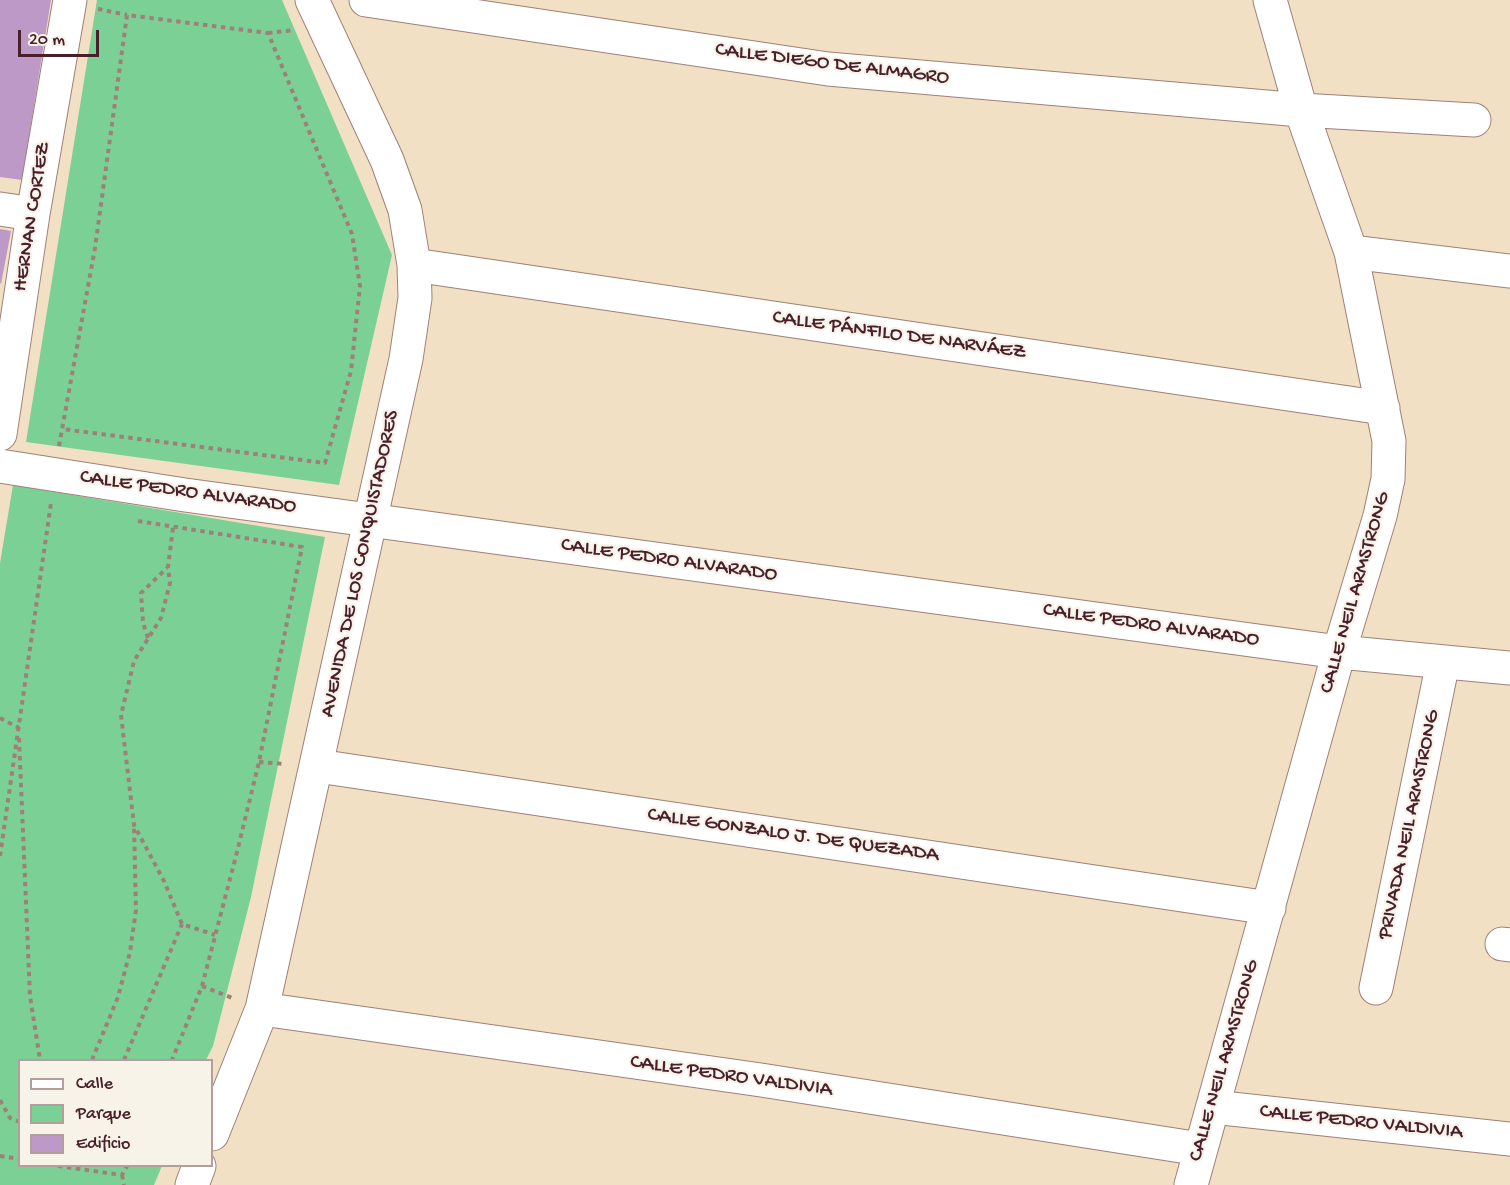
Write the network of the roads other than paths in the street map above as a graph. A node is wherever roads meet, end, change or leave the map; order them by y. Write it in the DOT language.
graph roads {
  1 [pos="70,0"];
  2 [pos="312,0"];
  3 [pos="366,0"];
  4 [pos="1270,0"];
  5 [pos="1301,110"];
  6 [pos="1474,120"];
  7 [pos="0,209"];
  8 [pos="33,214"];
  9 [pos="1351,252"];
  10 [pos="414,265"];
  11 [pos="1510,271"];
  12 [pos="1383,408"];
  13 [pos="0,434"];
  14 [pos="0,466"];
  15 [pos="371,520"];
  16 [pos="1339,652"];
  17 [pos="1443,662"];
  18 [pos="1510,668"];
  19 [pos="318,766"];
  20 [pos="1269,908"];
  21 [pos="1376,988"];
  22 [pos="262,1009"];
  23 [pos="1213,1107"];
  24 [pos="213,1132"];
  25 [pos="1510,1139"];
  26 [pos="1200,1149"];
  27 [pos="199,1167"];
  28 [pos="192,1185"];
  29 [pos="1191,1185"];
  1 -- 8 [label="street, HERNAN CORTEZ"];
  2 -- 10 [label="street, AVENIDA DE LOS CONQUISTADORES"];
  3 -- 5 [label="street, CALLE DIEGO DE ALMAGRO"];
  4 -- 5 [label="street, CALLE NEIL ARMSTRONG"];
  5 -- 6 [label="street, CALLE DIEGO DE ALMAGRO"];
  5 -- 9 [label="street, CALLE NEIL ARMSTRONG"];
  7 -- 8 [label="street"];
  8 -- 13 [label="street, HERNAN CORTEZ"];
  9 -- 11 [label="street"];
  9 -- 12 [label="street, CALLE NEIL ARMSTRONG"];
  10 -- 12 [label="street, CALLE PÁNFILO DE NARVÁEZ"];
  10 -- 15 [label="street, AVENIDA DE LOS CONQUISTADORES"];
  12 -- 16 [label="street, CALLE NEIL ARMSTRONG"];
  14 -- 15 [label="street, CALLE PEDRO ALVARADO"];
  15 -- 16 [label="street, CALLE PEDRO ALVARADO"];
  15 -- 19 [label="street, AVENIDA DE LOS CONQUISTADORES"];
  16 -- 17 [label="street, CALLE PEDRO ALVARADO"];
  16 -- 20 [label="street, CALLE NEIL ARMSTRONG"];
  17 -- 18 [label="street, CALLE PEDRO ALVARADO"];
  17 -- 21 [label="street, PRIVADA NEIL ARMSTRONG"];
  19 -- 20 [label="street, CALLE GONZALO J. DE QUEZADA"];
  19 -- 22 [label="street, AVENIDA DE LOS CONQUISTADORES"];
  20 -- 23 [label="street, CALLE NEIL ARMSTRONG"];
  22 -- 24 [label="street, AVENIDA DE LOS CONQUISTADORES"];
  22 -- 26 [label="street, CALLE PEDRO VALDIVIA"];
  23 -- 25 [label="street, CALLE PEDRO VALDIVIA"];
  23 -- 26 [label="street, CALLE NEIL ARMSTRONG"];
  26 -- 29 [label="street, CALLE NEIL ARMSTRONG"];
  27 -- 28 [label="street"];
}
